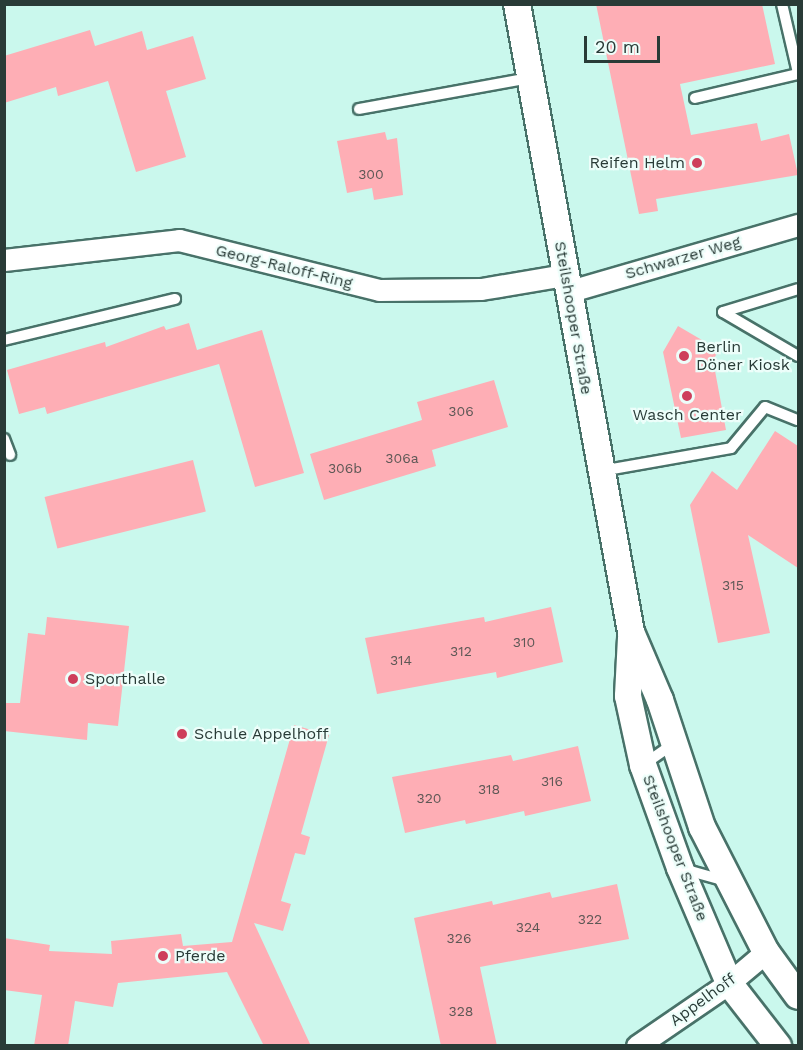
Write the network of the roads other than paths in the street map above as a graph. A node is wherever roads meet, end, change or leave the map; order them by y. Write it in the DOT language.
graph roads {
  1 [pos="517,4"];
  2 [pos="782,4"];
  3 [pos="798,74"];
  4 [pos="531,78"];
  5 [pos="695,98"];
  6 [pos="359,109"];
  7 [pos="798,225"];
  8 [pos="4,260"];
  9 [pos="566,284"];
  10 [pos="798,289"];
  11 [pos="175,299"];
  12 [pos="4,340"];
  13 [pos="798,356"];
  14 [pos="798,420"];
  15 [pos="4,438"];
  16 [pos="10,455"];
  17 [pos="601,471"];
  18 [pos="631,632"];
  19 [pos="672,745"];
  20 [pos="643,765"];
  21 [pos="680,868"];
  22 [pos="729,881"];
  23 [pos="766,951"];
  24 [pos="729,984"];
  25 [pos="798,996"];
  26 [pos="637,1046"];
  27 [pos="778,1046"];
  1 -- 4 [label="street, Steilshooper Straße"];
  2 -- 3 [label="lane"];
  3 -- 5 [label="lane"];
  4 -- 6 [label="lane"];
  4 -- 9 [label="street, Steilshooper Straße"];
  7 -- 9 [label="street, Schwarzer Weg"];
  8 -- 9 [label="street, Georg-Raloff-Ring"];
  9 -- 17 [label="street, Steilshooper Straße"];
  10 -- 13 [label="lane"];
  11 -- 12 [label="lane"];
  14 -- 17 [label="lane"];
  15 -- 16 [label="lane"];
  17 -- 18 [label="street, Steilshooper Straße"];
  18 -- 19 [label="street, Steilshooper Straße"];
  18 -- 20 [label="street, Steilshooper Straße"];
  19 -- 20 [label="lane"];
  19 -- 22 [label="street, Steilshooper Straße"];
  20 -- 21 [label="street, Steilshooper Straße"];
  21 -- 22 [label="lane"];
  21 -- 24 [label="street, Steilshooper Straße"];
  22 -- 23 [label="street, Steilshooper Straße"];
  23 -- 24 [label="street, Appelhoff"];
  23 -- 25 [label="street, Steilshooper Straße"];
  24 -- 26 [label="street, Appelhoff"];
  24 -- 27 [label="street, Steilshooper Straße"];
}
